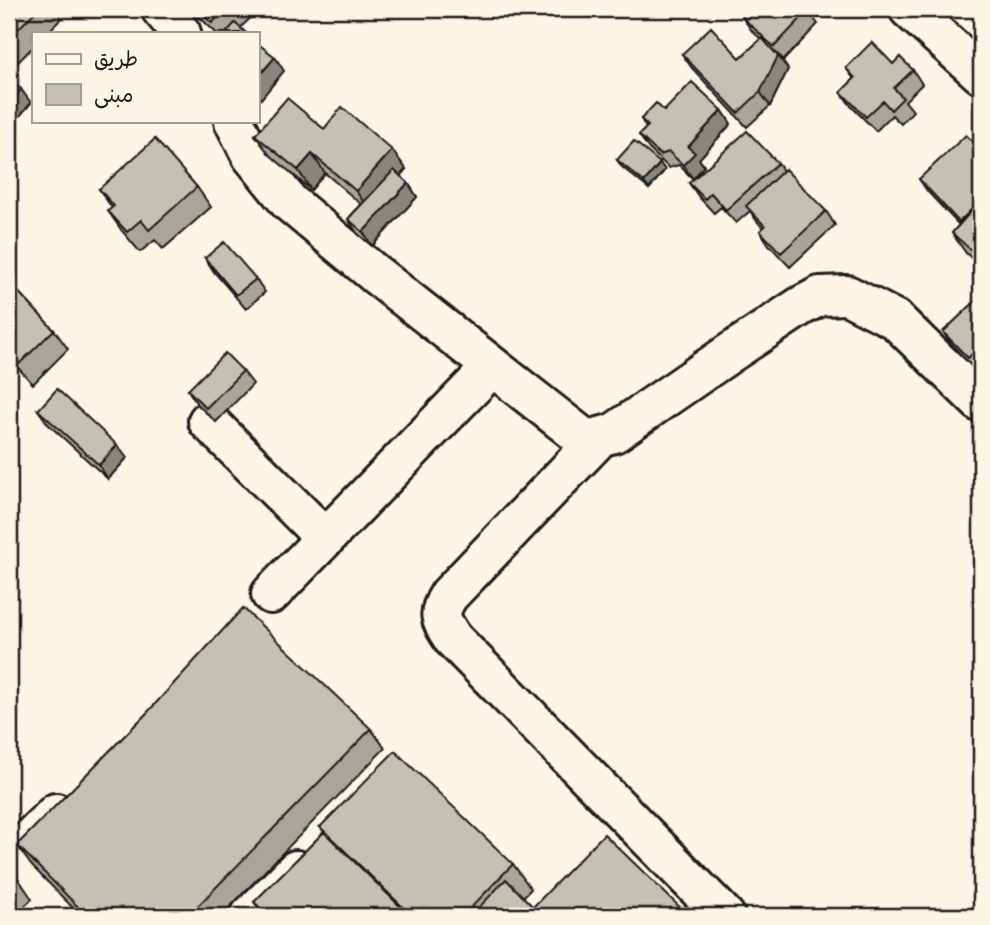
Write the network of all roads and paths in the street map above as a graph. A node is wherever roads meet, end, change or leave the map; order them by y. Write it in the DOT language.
graph roads {
  1 [pos="161,9"];
  2 [pos="909,9"];
  3 [pos="180,32"];
  4 [pos="981,74"];
  5 [pos="234,122"];
  6 [pos="492,367"];
  7 [pos="981,403"];
  8 [pos="208,421"];
  9 [pos="600,437"];
  10 [pos="324,538"];
  11 [pos="271,594"];
  12 [pos="84,785"];
  13 [pos="316,850"];
  14 [pos="62,916"];
  15 [pos="250,916"];
  16 [pos="725,916"];
  1 -- 3 [label="street"];
  2 -- 4 [label="street"];
  5 -- 6 [label="street"];
  6 -- 9 [label="street"];
  6 -- 10 [label="street"];
  7 -- 9 [label="street"];
  8 -- 10 [label="street"];
  9 -- 16 [label="street"];
  10 -- 11 [label="street"];
  12 -- 14 [label="street"];
  13 -- 15 [label="street"];
}
